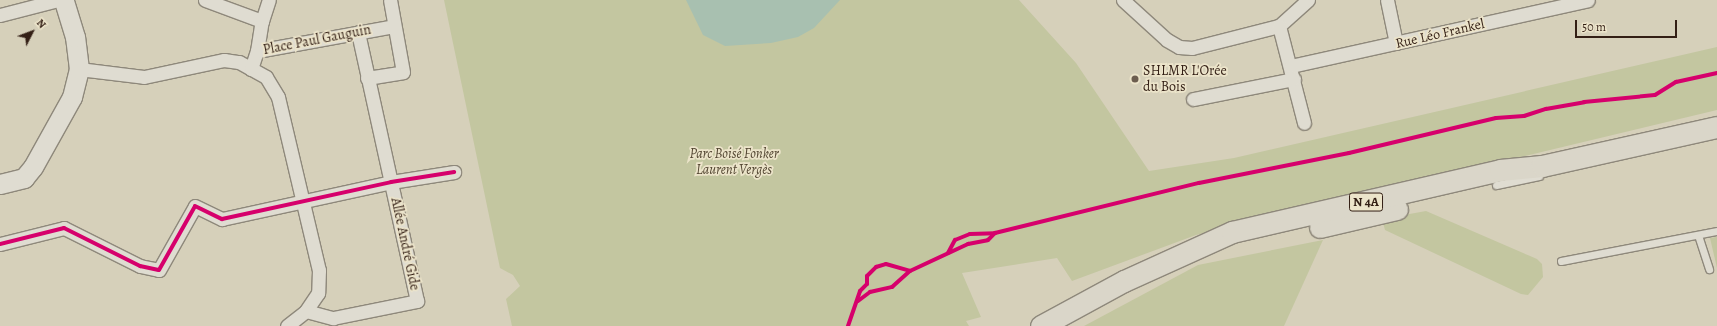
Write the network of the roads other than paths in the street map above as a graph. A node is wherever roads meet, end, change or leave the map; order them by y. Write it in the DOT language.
graph roads {
  1 [pos="58,0"];
  2 [pos="64,0"];
  3 [pos="205,0"];
  4 [pos="269,0"];
  5 [pos="390,0"];
  6 [pos="1124,0"];
  7 [pos="1308,0"];
  8 [pos="1388,0"];
  9 [pos="1588,0"];
  10 [pos="1564,3"];
  11 [pos="0,15"];
  12 [pos="262,21"];
  13 [pos="394,26"];
  14 [pos="1279,26"];
  15 [pos="358,32"];
  16 [pos="1396,43"];
  17 [pos="257,51"];
  18 [pos="79,69"];
  19 [pos="251,69"];
  20 [pos="1292,73"];
  21 [pos="367,78"];
  22 [pos="1193,98"];
  23 [pos="1304,123"];
  24 [pos="1717,127"];
  25 [pos="1546,170"];
  26 [pos="454,172"];
  27 [pos="391,182"];
  28 [pos="0,184"];
  29 [pos="303,201"];
  30 [pos="1717,231"];
  31 [pos="1698,235"];
  32 [pos="0,244"];
  33 [pos="1193,250"];
  34 [pos="1561,261"];
  35 [pos="1709,269"];
  36 [pos="306,311"];
  37 [pos="286,326"];
  38 [pos="1041,326"];
  1 -- 11 [label="street"];
  2 -- 18 [label="street"];
  3 -- 12 [label="street"];
  4 -- 12 [label="street"];
  5 -- 13 [label="street"];
  6 -- 14 [label="street"];
  7 -- 14 [label="street"];
  8 -- 16 [label="street"];
  9 -- 10 [label="street, Rue Léo Frankel"];
  10 -- 16 [label="street, Rue Léo Frankel"];
  12 -- 17 [label="street"];
  13 -- 15 [label="street, Place Paul Gauguin"];
  13 -- 21 [label="street"];
  14 -- 20 [label="street"];
  15 -- 17 [label="street, Place Paul Gauguin"];
  15 -- 21 [label="street, Allée André Gide"];
  16 -- 20 [label="street, Rue Léo Frankel"];
  17 -- 19 [label="street, Place Paul Gauguin"];
  18 -- 19 [label="street"];
  18 -- 28 [label="street"];
  19 -- 29 [label="street"];
  20 -- 22 [label="street, Rue Léo Frankel"];
  20 -- 23 [label="street"];
  21 -- 27 [label="street, Allée André Gide"];
  24 -- 25 [label="main road, N 4A"];
  25 -- 33 [label="main road, N 4A"];
  25 -- 33 [label="main road, N 4A"];
  26 -- 27 [label="street"];
  27 -- 29 [label="street"];
  27 -- 36 [label="street, Allée André Gide"];
  29 -- 32 [label="street"];
  29 -- 36 [label="street"];
  30 -- 31 [label="lane"];
  31 -- 34 [label="lane"];
  31 -- 35 [label="lane"];
  33 -- 38 [label="main road, N 4A"];
  36 -- 37 [label="street"];
}
